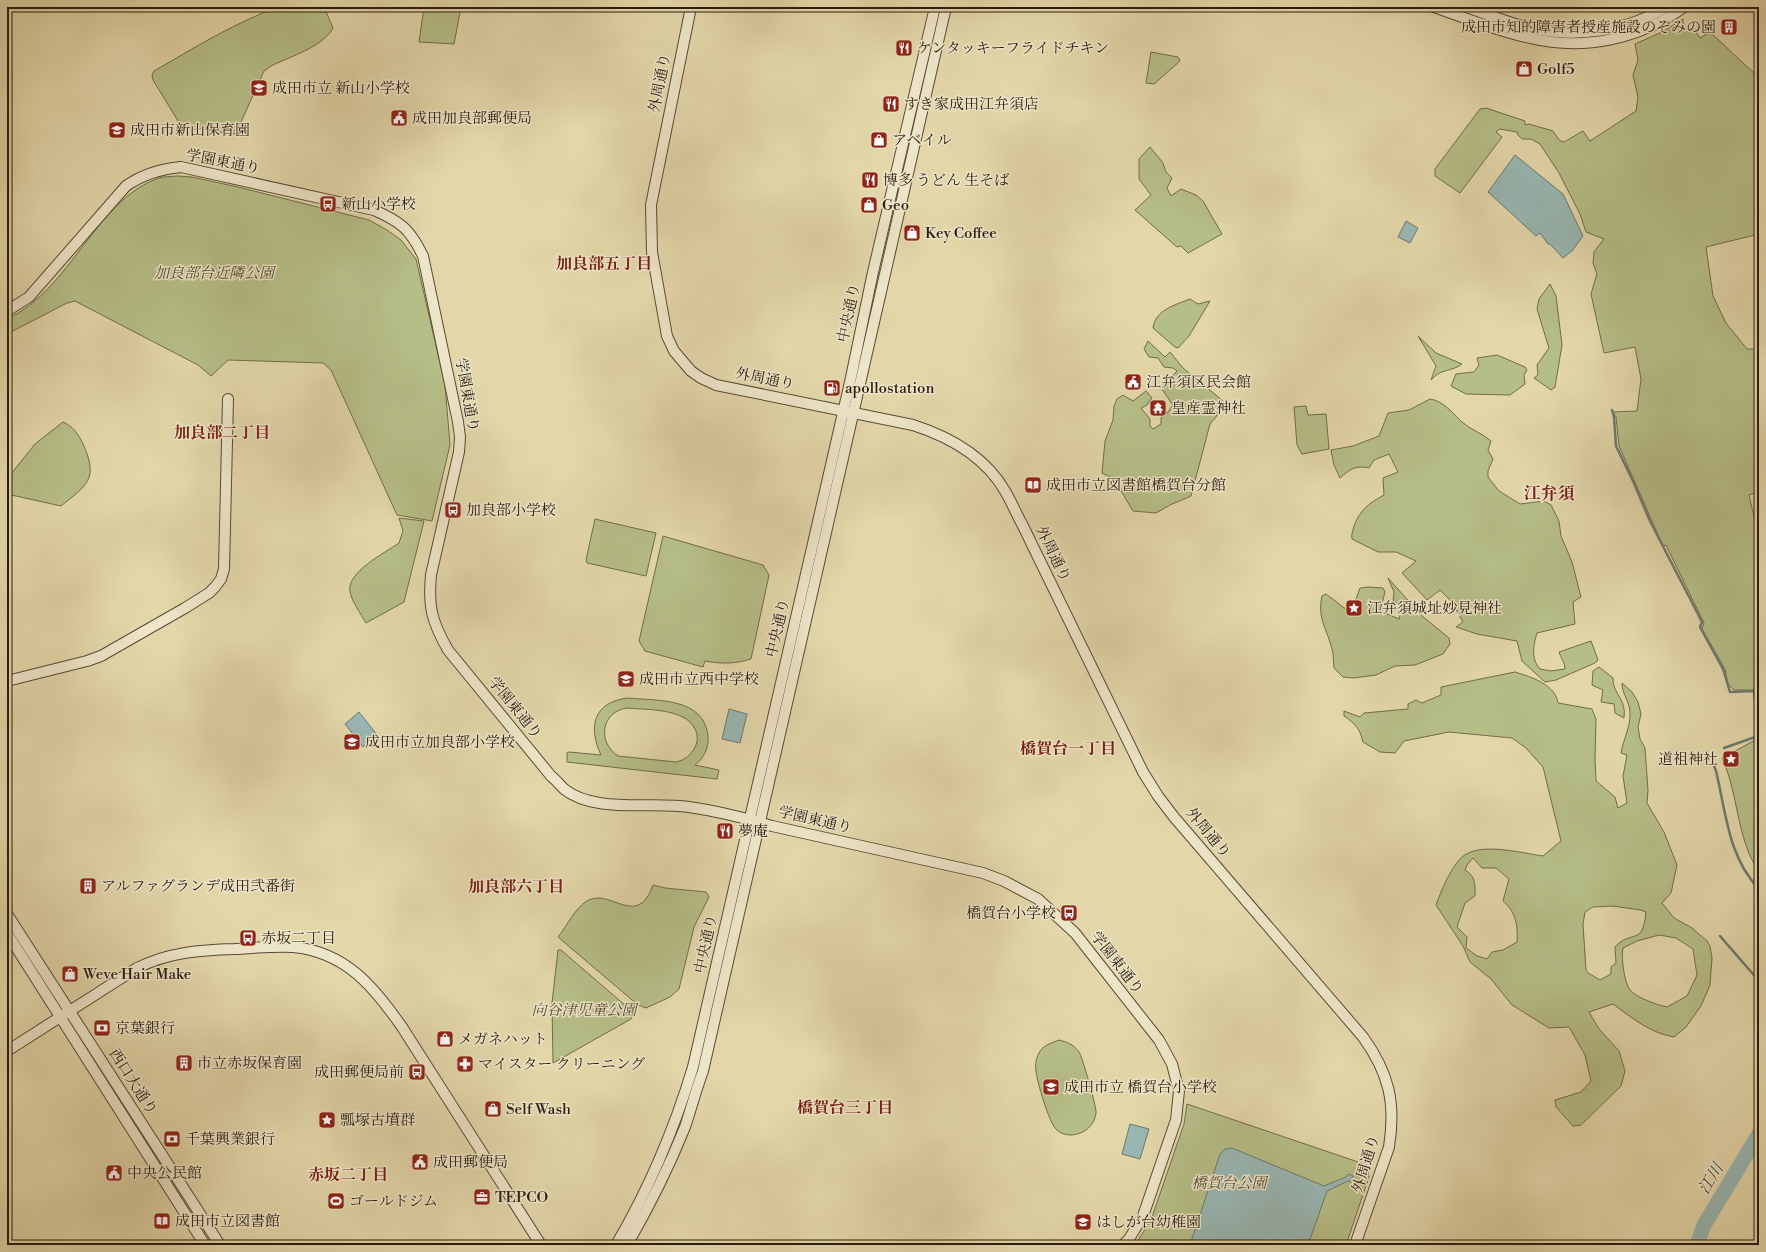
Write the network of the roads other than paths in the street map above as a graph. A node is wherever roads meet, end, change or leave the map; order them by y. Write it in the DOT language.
graph roads {
  1 [pos="691,7"];
  2 [pos="935,7"];
  3 [pos="946,7"];
  4 [pos="1434,7"];
  5 [pos="1466,7"];
  6 [pos="1666,7"];
  7 [pos="1684,7"];
  8 [pos="7,310"];
  9 [pos="228,399"];
  10 [pos="848,411"];
  11 [pos="7,681"];
  12 [pos="750,819"];
  13 [pos="761,822"];
  14 [pos="7,914"];
  15 [pos="7,933"];
  16 [pos="65,1013"];
  17 [pos="7,1051"];
  18 [pos="205,1245"];
  19 [pos="220,1245"];
  20 [pos="541,1245"];
  21 [pos="616,1245"];
  22 [pos="627,1245"];
  23 [pos="1123,1245"];
  24 [pos="1355,1245"];
  1 -- 10 [label="street, 外周通り"];
  2 -- 10 [label="street, 中央通り"];
  3 -- 10 [label="street, 中央通り"];
  4 -- 7 [label="street"];
  5 -- 6 [label="street"];
  8 -- 12 [label="street, 学園東通り"];
  9 -- 11 [label="street"];
  10 -- 12 [label="street, 中央通り"];
  10 -- 13 [label="street, 中央通り"];
  10 -- 24 [label="street, 外周通り"];
  12 -- 13 [label="street, 学園東通り"];
  12 -- 21 [label="street, 中央通り"];
  13 -- 22 [label="street, 中央通り"];
  13 -- 23 [label="street, 学園東通り"];
  14 -- 16 [label="street, 西口大通り"];
  15 -- 16 [label="street, 西口大通り"];
  16 -- 17 [label="street"];
  16 -- 18 [label="street, 西口大通り"];
  16 -- 19 [label="street, 西口大通り"];
  16 -- 20 [label="street"];
}
